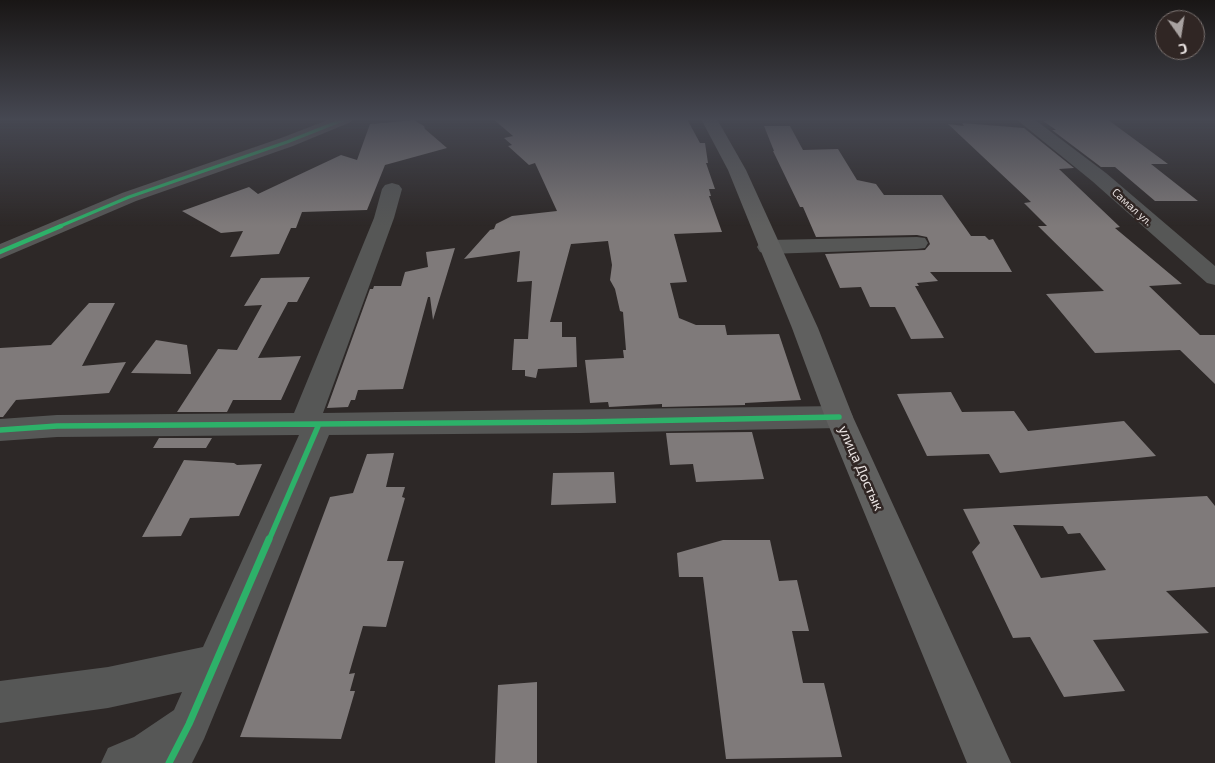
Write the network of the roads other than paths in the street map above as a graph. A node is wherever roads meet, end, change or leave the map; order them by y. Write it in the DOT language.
graph roads {
  1 [pos="251,155"];
  2 [pos="729,155"];
  3 [pos="1070,155"];
  4 [pos="392,189"];
  5 [pos="917,244"];
  6 [pos="768,247"];
  7 [pos="0,252"];
  8 [pos="1215,278"];
  9 [pos="839,417"];
  10 [pos="312,424"];
  11 [pos="0,430"];
  12 [pos="215,663"];
  13 [pos="0,702"];
  14 [pos="189,724"];
  15 [pos="123,763"];
  16 [pos="169,763"];
  17 [pos="989,763"];
  1 -- 7 [label="street"];
  2 -- 6 [label="main road, улица Достык"];
  3 -- 8 [label="street, Самал ул."];
  4 -- 10 [label="street"];
  5 -- 6 [label="street"];
  6 -- 9 [label="main road, улица Достык"];
  9 -- 10 [label="street"];
  9 -- 17 [label="main road, улица Достык"];
  10 -- 11 [label="street"];
  10 -- 12 [label="street"];
  12 -- 13 [label="street"];
  12 -- 14 [label="street"];
  14 -- 15 [label="street"];
  14 -- 16 [label="street"];
}
